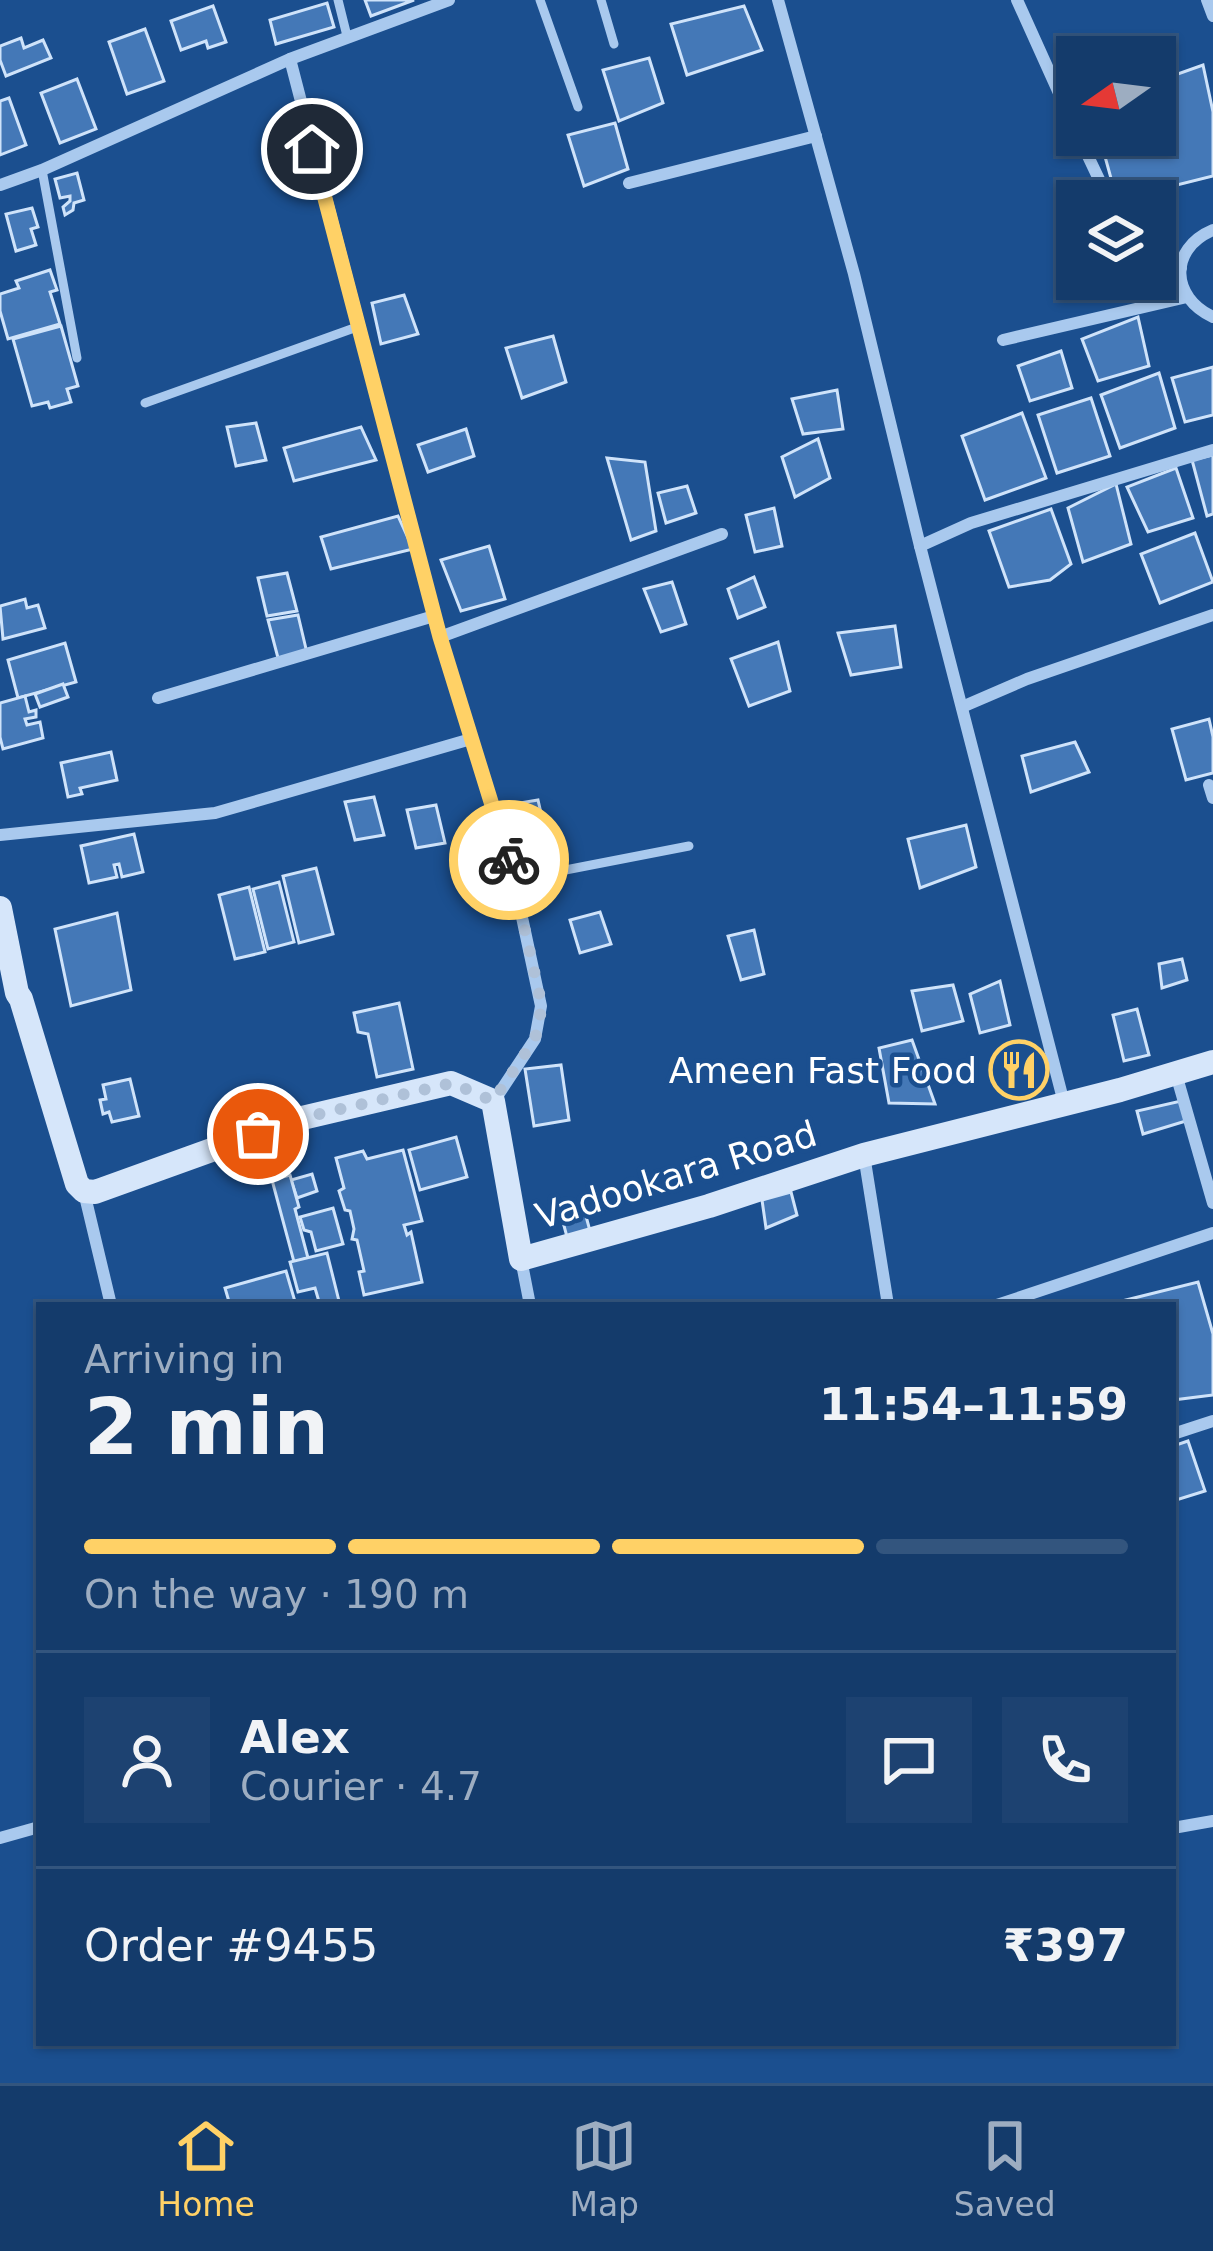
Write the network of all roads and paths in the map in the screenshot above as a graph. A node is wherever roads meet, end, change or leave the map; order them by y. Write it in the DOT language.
graph roads {
  1 [pos="338,0"];
  2 [pos="449,0"];
  3 [pos="540,0"];
  4 [pos="601,0"];
  5 [pos="778,0"];
  6 [pos="1017,0"];
  7 [pos="1207,0"];
  8 [pos="1213,16"];
  9 [pos="347,36"];
  10 [pos="614,44"];
  11 [pos="290,59"];
  12 [pos="1056,87"];
  13 [pos="578,107"];
  14 [pos="816,136"];
  15 [pos="42,170"];
  16 [pos="629,183"];
  17 [pos="0,185"];
  18 [pos="1213,230"];
  19 [pos="1176,264"];
  20 [pos="1180,268"];
  21 [pos="1186,297"];
  22 [pos="1213,317"];
  23 [pos="358,328"];
  24 [pos="1003,340"];
  25 [pos="76,358"];
  26 [pos="145,403"];
  27 [pos="1213,450"];
  28 [pos="722,534"];
  29 [pos="920,546"];
  30 [pos="1213,615"];
  31 [pos="434,616"];
  32 [pos="440,637"];
  33 [pos="158,698"];
  34 [pos="962,707"];
  35 [pos="471,739"];
  36 [pos="0,835"];
  37 [pos="689,846"];
  38 [pos="514,880"];
  39 [pos="0,908"];
  40 [pos="8,994"];
  41 [pos="1213,1063"];
  42 [pos="1176,1074"];
  43 [pos="493,1101"];
  44 [pos="1065,1104"];
  45 [pos="864,1155"];
  46 [pos="84,1191"];
  47 [pos="1213,1203"];
  48 [pos="1213,1233"];
  49 [pos="521,1259"];
  50 [pos="110,1302"];
  51 [pos="529,1302"];
  52 [pos="888,1302"];
  53 [pos="1006,1302"];
  54 [pos="1213,1421"];
  55 [pos="1176,1433"];
  56 [pos="1213,1821"];
  57 [pos="1176,1827"];
  58 [pos="36,1828"];
  59 [pos="0,1838"];
  1 -- 9 [label="lane"];
  2 -- 9 [label="street"];
  3 -- 13 [label="lane"];
  4 -- 10 [label="lane"];
  5 -- 14 [label="street"];
  6 -- 12 [label="street"];
  7 -- 8 [label="street"];
  9 -- 11 [label="street"];
  11 -- 15 [label="street"];
  11 -- 23 [label="street"];
  14 -- 16 [label="street"];
  14 -- 29 [label="street"];
  15 -- 17 [label="street"];
  15 -- 25 [label="lane"];
  18 -- 20 [label="street"];
  19 -- 20 [label="street"];
  20 -- 21 [label="street"];
  21 -- 22 [label="street"];
  21 -- 24 [label="street"];
  23 -- 26 [label="lane"];
  23 -- 31 [label="street"];
  27 -- 29 [label="street"];
  28 -- 32 [label="street"];
  29 -- 34 [label="street"];
  30 -- 34 [label="street"];
  31 -- 32 [label="street"];
  31 -- 33 [label="street"];
  32 -- 35 [label="street"];
  34 -- 44 [label="street"];
  35 -- 36 [label="street"];
  35 -- 38 [label="street"];
  37 -- 38 [label="lane"];
  38 -- 43 [label="street"];
  39 -- 40 [label="main road"];
  40 -- 46 [label="main road"];
  41 -- 42 [label="main road, Vadookara Road"];
  42 -- 44 [label="main road, Vadookara Road"];
  42 -- 47 [label="street"];
  43 -- 46 [label="main road"];
  43 -- 49 [label="main road, Vadookara Road"];
  44 -- 45 [label="main road, Vadookara Road"];
  45 -- 49 [label="main road, Vadookara Road"];
  45 -- 52 [label="street"];
  46 -- 50 [label="street"];
  48 -- 53 [label="street"];
  49 -- 51 [label="street"];
  54 -- 55 [label="street"];
  56 -- 57 [label="street"];
  58 -- 59 [label="street"];
}
